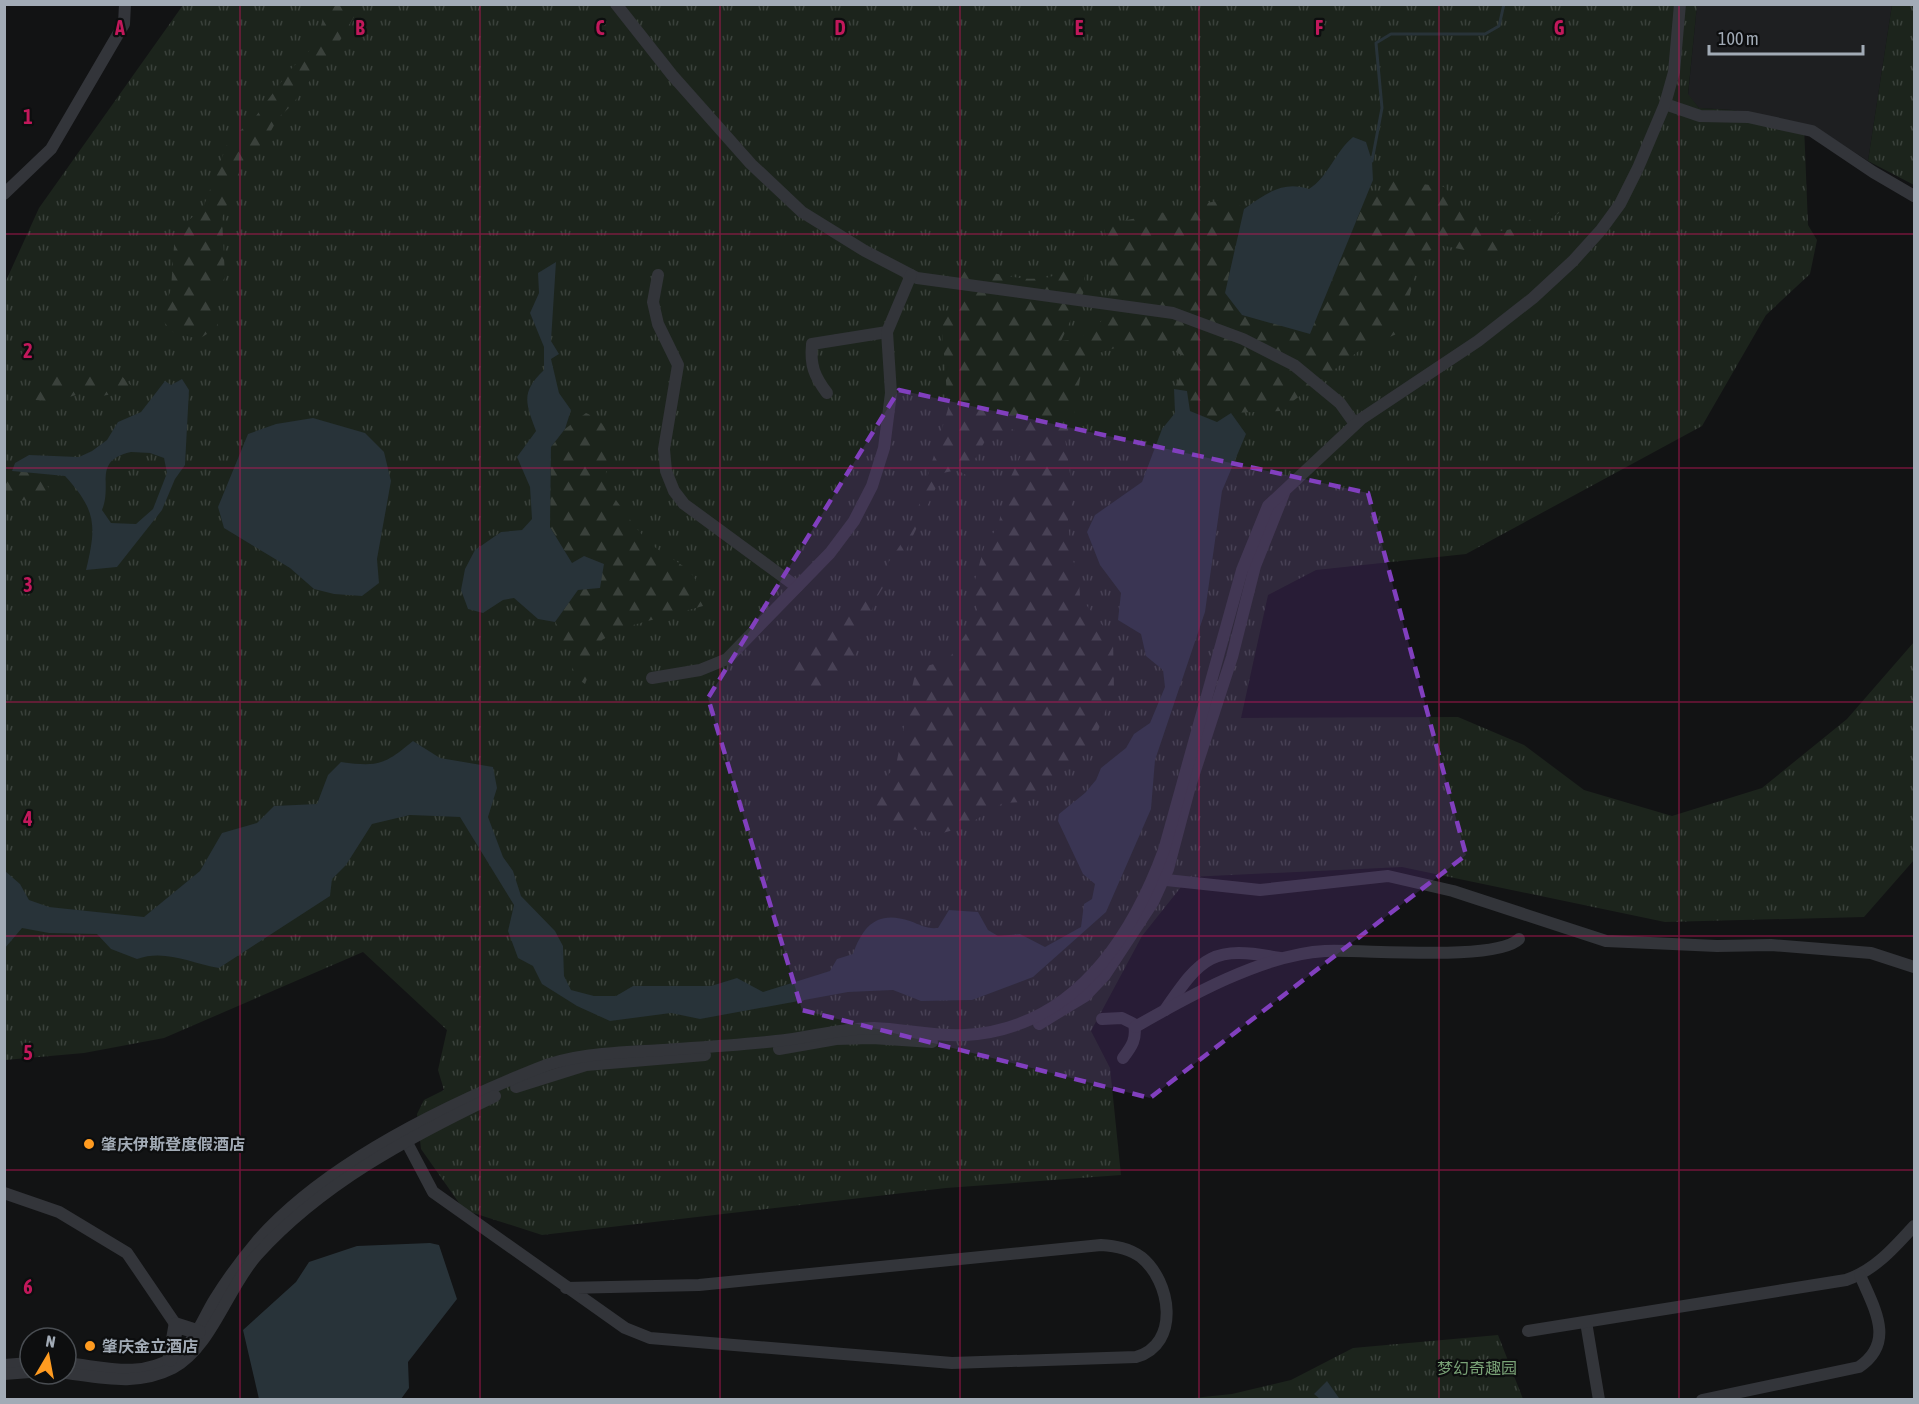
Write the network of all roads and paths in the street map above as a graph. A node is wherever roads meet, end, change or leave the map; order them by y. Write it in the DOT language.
graph roads {
  1 [pos="125,4"];
  2 [pos="616,4"];
  3 [pos="1680,4"];
  4 [pos="1665,104"];
  5 [pos="4,194"];
  6 [pos="1914,196"];
  7 [pos="658,275"];
  8 [pos="911,275"];
  9 [pos="887,332"];
  10 [pos="827,393"];
  11 [pos="1354,424"];
  12 [pos="797,586"];
  13 [pos="652,678"];
  14 [pos="1158,880"];
  15 [pos="1519,939"];
  16 [pos="1281,958"];
  17 [pos="1914,967"];
  18 [pos="1164,1010"];
  19 [pos="1102,1018"];
  20 [pos="1135,1027"];
  21 [pos="1123,1058"];
  22 [pos="405,1138"];
  23 [pos="4,1193"];
  24 [pos="1914,1226"];
  25 [pos="1860,1275"];
  26 [pos="566,1288"];
  27 [pos="1586,1322"];
  28 [pos="176,1325"];
  29 [pos="1528,1331"];
  30 [pos="198,1332"];
  31 [pos="170,1359"];
  32 [pos="78,1364"];
  33 [pos="78,1375"];
  34 [pos="1599,1400"];
  35 [pos="1702,1400"];
  1 -- 5 [label="street"];
  2 -- 8 [label="street"];
  3 -- 4 [label="street"];
  4 -- 6 [label="street"];
  4 -- 11 [label="street"];
  7 -- 12 [label="street"];
  8 -- 9 [label="street"];
  8 -- 11 [label="street"];
  9 -- 10 [label="street"];
  9 -- 12 [label="street"];
  11 -- 14 [label="street"];
  12 -- 13 [label="street"];
  14 -- 17 [label="street"];
  14 -- 22 [label="street"];
  15 -- 16 [label="street"];
  16 -- 18 [label="street"];
  16 -- 18 [label="street"];
  18 -- 20 [label="street"];
  19 -- 20 [label="street"];
  20 -- 21 [label="street"];
  22 -- 26 [label="street"];
  22 -- 30 [label="street"];
  22 -- 33 [label="street"];
  23 -- 28 [label="street"];
  24 -- 25 [label="street"];
  25 -- 27 [label="street"];
  25 -- 35 [label="street"];
  26 -- 26 [label="street"];
  27 -- 29 [label="street"];
  27 -- 34 [label="street"];
  28 -- 30 [label="street"];
  28 -- 31 [label="street"];
  30 -- 31 [label="street"];
  31 -- 32 [label="street"];
}
